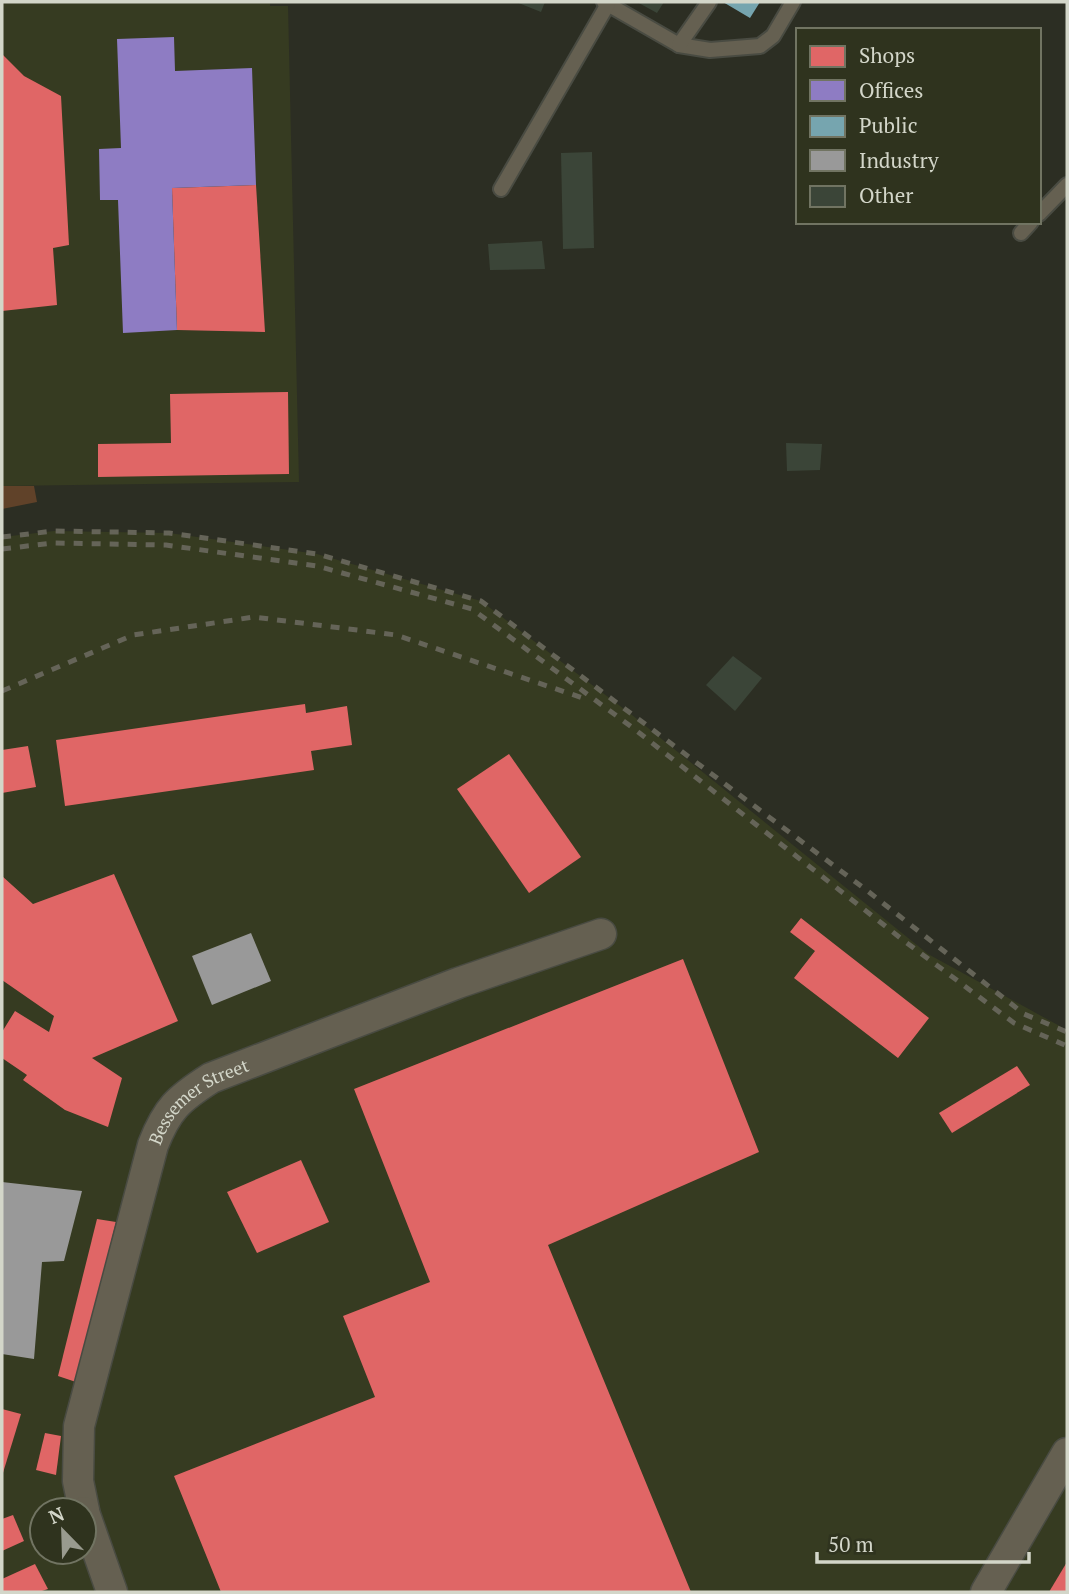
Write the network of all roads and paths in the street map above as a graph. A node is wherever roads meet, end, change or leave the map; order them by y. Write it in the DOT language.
graph roads {
  1 [pos="709,2"];
  2 [pos="793,2"];
  3 [pos="606,3"];
  4 [pos="679,45"];
  5 [pos="1067,185"];
  6 [pos="501,189"];
  7 [pos="1041,212"];
  8 [pos="601,934"];
  9 [pos="1067,1453"];
  10 [pos="81,1496"];
  11 [pos="98,1552"];
  12 [pos="112,1592"];
  13 [pos="986,1592"];
  1 -- 4 [label="lane"];
  2 -- 4 [label="lane"];
  3 -- 4 [label="lane"];
  3 -- 6 [label="lane"];
  5 -- 7 [label="lane"];
  8 -- 10 [label="street, Bessemer Street"];
  9 -- 13 [label="street"];
  11 -- 12 [label="street, Bessemer Street"];
}
